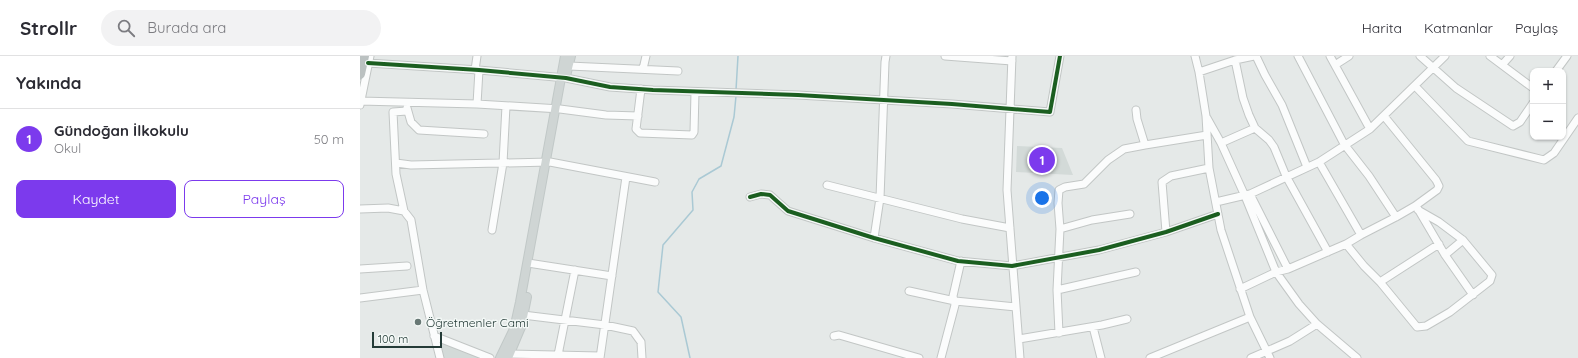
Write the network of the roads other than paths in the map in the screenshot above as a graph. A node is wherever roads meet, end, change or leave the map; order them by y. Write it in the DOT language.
graph roads {
  1 [pos="477,56"];
  2 [pos="565,56"];
  3 [pos="571,56"];
  4 [pos="646,56"];
  5 [pos="886,56"];
  6 [pos="946,56"];
  7 [pos="1060,56"];
  8 [pos="1195,56"];
  9 [pos="1255,56"];
  10 [pos="1298,56"];
  11 [pos="1330,56"];
  12 [pos="1349,56"];
  13 [pos="1420,56"];
  14 [pos="1445,56"];
  15 [pos="1490,56"];
  16 [pos="1510,56"];
  17 [pos="1567,56"];
  18 [pos="367,58"];
  19 [pos="1012,58"];
  20 [pos="1236,60"];
  21 [pos="1335,65"];
  22 [pos="1502,65"];
  23 [pos="569,66"];
  24 [pos="1558,68"];
  25 [pos="644,69"];
  26 [pos="1434,69"];
  27 [pos="477,70"];
  28 [pos="678,71"];
  29 [pos="1199,72"];
  30 [pos="564,78"];
  31 [pos="362,79"];
  32 [pos="1416,86"];
  33 [pos="1530,86"];
  34 [pos="641,89"];
  35 [pos="695,92"];
  36 [pos="884,100"];
  37 [pos="360,102"];
  38 [pos="406,102"];
  39 [pos="477,104"];
  40 [pos="1532,104"];
  41 [pos="506,106"];
  42 [pos="558,109"];
  43 [pos="1010,109"];
  44 [pos="1136,110"];
  45 [pos="407,111"];
  46 [pos="638,116"];
  47 [pos="1206,116"];
  48 [pos="1384,116"];
  49 [pos="1578,118"];
  50 [pos="1255,128"];
  51 [pos="1370,129"];
  52 [pos="484,134"];
  53 [pos="1207,135"];
  54 [pos="1221,143"];
  55 [pos="1145,144"];
  56 [pos="1344,144"];
  57 [pos="548,162"];
  58 [pos="1319,162"];
  59 [pos="396,163"];
  60 [pos="503,163"];
  61 [pos="1307,167"];
  62 [pos="1209,168"];
  63 [pos="1286,176"];
  64 [pos="626,177"];
  65 [pos="655,182"];
  66 [pos="827,185"];
  67 [pos="1248,195"];
  68 [pos="750,197"];
  69 [pos="880,198"];
  70 [pos="1216,202"];
  71 [pos="1416,208"];
  72 [pos="360,209"];
  73 [pos="404,211"];
  74 [pos="1130,214"];
  75 [pos="1218,214"];
  76 [pos="1396,217"];
  77 [pos="1010,228"];
  78 [pos="1060,229"];
  79 [pos="492,230"];
  80 [pos="1166,232"];
  81 [pos="1361,235"];
  82 [pos="874,238"];
  83 [pos="1463,240"];
  84 [pos="1346,244"];
  85 [pos="1439,244"];
  86 [pos="1328,252"];
  87 [pos="1445,255"];
  88 [pos="1058,257"];
  89 [pos="531,262"];
  90 [pos="961,262"];
  91 [pos="407,266"];
  92 [pos="1012,266"];
  93 [pos="360,269"];
  94 [pos="1288,269"];
  95 [pos="575,270"];
  96 [pos="1136,272"];
  97 [pos="1276,272"];
  98 [pos="612,276"];
  99 [pos="1380,282"];
  100 [pos="1240,289"];
  101 [pos="422,290"];
  102 [pos="1057,290"];
  103 [pos="909,291"];
  104 [pos="1473,295"];
  105 [pos="360,298"];
  106 [pos="955,301"];
  107 [pos="1016,306"];
  108 [pos="523,315"];
  109 [pos="1250,317"];
  110 [pos="1127,319"];
  111 [pos="566,320"];
  112 [pos="1317,324"];
  113 [pos="605,325"];
  114 [pos="1093,327"];
  115 [pos="1059,333"];
  116 [pos="434,336"];
  117 [pos="834,336"];
  118 [pos="1019,339"];
  119 [pos="1267,350"];
  120 [pos="558,355"];
  121 [pos="509,356"];
  122 [pos="600,357"];
  123 [pos="440,358"];
  124 [pos="490,358"];
  125 [pos="500,358"];
  126 [pos="642,358"];
  127 [pos="919,358"];
  128 [pos="941,358"];
  129 [pos="1020,358"];
  130 [pos="1101,358"];
  131 [pos="1150,358"];
  132 [pos="1251,358"];
  133 [pos="1270,358"];
  134 [pos="1357,358"];
  1 -- 27 [label="street"];
  2 -- 30 [label="main road"];
  3 -- 23 [label="main road"];
  4 -- 25 [label="street"];
  5 -- 36 [label="street"];
  6 -- 19 [label="street"];
  7 -- 43 [label="street"];
  8 -- 29 [label="street"];
  9 -- 20 [label="street"];
  9 -- 61 [label="street"];
  10 -- 56 [label="street"];
  11 -- 21 [label="street"];
  12 -- 21 [label="street"];
  13 -- 26 [label="street"];
  14 -- 26 [label="street"];
  15 -- 22 [label="street"];
  16 -- 22 [label="street"];
  17 -- 24 [label="street"];
  18 -- 27 [label="street"];
  18 -- 31 [label="highway"];
  19 -- 43 [label="street"];
  20 -- 29 [label="street"];
  20 -- 50 [label="street"];
  21 -- 51 [label="street"];
  22 -- 33 [label="street"];
  23 -- 25 [label="street"];
  23 -- 30 [label="main road"];
  25 -- 28 [label="street"];
  26 -- 32 [label="street"];
  26 -- 40 [label="street"];
  27 -- 30 [label="street"];
  27 -- 39 [label="street"];
  29 -- 47 [label="street"];
  30 -- 34 [label="street"];
  30 -- 42 [label="main road"];
  31 -- 37 [label="street"];
  32 -- 48 [label="street"];
  32 -- 49 [label="street"];
  34 -- 35 [label="street"];
  34 -- 46 [label="street"];
  35 -- 36 [label="street"];
  35 -- 46 [label="street"];
  36 -- 43 [label="street"];
  36 -- 69 [label="street"];
  37 -- 38 [label="street"];
  38 -- 39 [label="street"];
  38 -- 45 [label="street"];
  39 -- 41 [label="street"];
  41 -- 42 [label="street"];
  41 -- 60 [label="street"];
  42 -- 46 [label="street"];
  42 -- 57 [label="main road"];
  43 -- 77 [label="street"];
  44 -- 55 [label="street"];
  45 -- 52 [label="street"];
  45 -- 59 [label="street"];
  47 -- 53 [label="street"];
  47 -- 54 [label="street"];
  48 -- 51 [label="street"];
  48 -- 71 [label="street"];
  50 -- 54 [label="street"];
  50 -- 63 [label="street"];
  51 -- 56 [label="street"];
  53 -- 55 [label="street"];
  53 -- 62 [label="street"];
  54 -- 67 [label="street"];
  55 -- 78 [label="street"];
  56 -- 58 [label="street"];
  56 -- 76 [label="street"];
  57 -- 60 [label="street"];
  57 -- 64 [label="street"];
  57 -- 89 [label="main road"];
  58 -- 61 [label="street"];
  58 -- 81 [label="street"];
  59 -- 60 [label="street"];
  59 -- 73 [label="street"];
  60 -- 79 [label="street"];
  61 -- 63 [label="street"];
  62 -- 70 [label="street"];
  62 -- 80 [label="street"];
  63 -- 67 [label="street"];
  63 -- 86 [label="street"];
  64 -- 65 [label="street"];
  64 -- 98 [label="street"];
  66 -- 69 [label="street"];
  67 -- 70 [label="street"];
  67 -- 94 [label="street"];
  67 -- 97 [label="street"];
  68 -- 82 [label="street"];
  69 -- 77 [label="street"];
  69 -- 82 [label="street"];
  70 -- 75 [label="street"];
  71 -- 76 [label="street"];
  71 -- 83 [label="street"];
  71 -- 85 [label="street"];
  72 -- 73 [label="street"];
  73 -- 101 [label="street"];
  74 -- 78 [label="street"];
  75 -- 80 [label="street"];
  75 -- 100 [label="street"];
  76 -- 81 [label="street"];
  77 -- 92 [label="street"];
  78 -- 88 [label="street"];
  80 -- 88 [label="street"];
  81 -- 84 [label="street"];
  82 -- 90 [label="street"];
  83 -- 87 [label="street"];
  83 -- 104 [label="street"];
  84 -- 86 [label="street"];
  84 -- 99 [label="street"];
  85 -- 87 [label="street"];
  85 -- 99 [label="street"];
  86 -- 94 [label="street"];
  87 -- 104 [label="street"];
  88 -- 92 [label="street"];
  88 -- 102 [label="street"];
  89 -- 95 [label="street"];
  89 -- 108 [label="main road"];
  89 -- 125 [label="main road"];
  90 -- 92 [label="street"];
  90 -- 106 [label="street"];
  91 -- 93 [label="street"];
  92 -- 107 [label="street"];
  94 -- 97 [label="street"];
  95 -- 98 [label="street"];
  95 -- 111 [label="street"];
  96 -- 102 [label="street"];
  97 -- 100 [label="street"];
  97 -- 112 [label="street"];
  98 -- 113 [label="street"];
  99 -- 104 [label="street"];
  100 -- 109 [label="street"];
  101 -- 105 [label="street"];
  101 -- 116 [label="street"];
  102 -- 115 [label="street"];
  103 -- 106 [label="street"];
  106 -- 107 [label="street"];
  106 -- 128 [label="street"];
  107 -- 118 [label="street"];
  108 -- 111 [label="street"];
  108 -- 121 [label="main road"];
  109 -- 119 [label="street"];
  109 -- 131 [label="street"];
  110 -- 114 [label="street"];
  111 -- 113 [label="street"];
  111 -- 120 [label="street"];
  112 -- 119 [label="street"];
  112 -- 134 [label="street"];
  113 -- 122 [label="street"];
  113 -- 126 [label="street"];
  114 -- 115 [label="street"];
  114 -- 130 [label="street"];
  115 -- 118 [label="street"];
  116 -- 123 [label="street"];
  116 -- 124 [label="street"];
  117 -- 127 [label="street"];
  118 -- 129 [label="street"];
  119 -- 132 [label="street"];
  119 -- 133 [label="street"];
  120 -- 121 [label="street"];
  120 -- 122 [label="street"];
}
